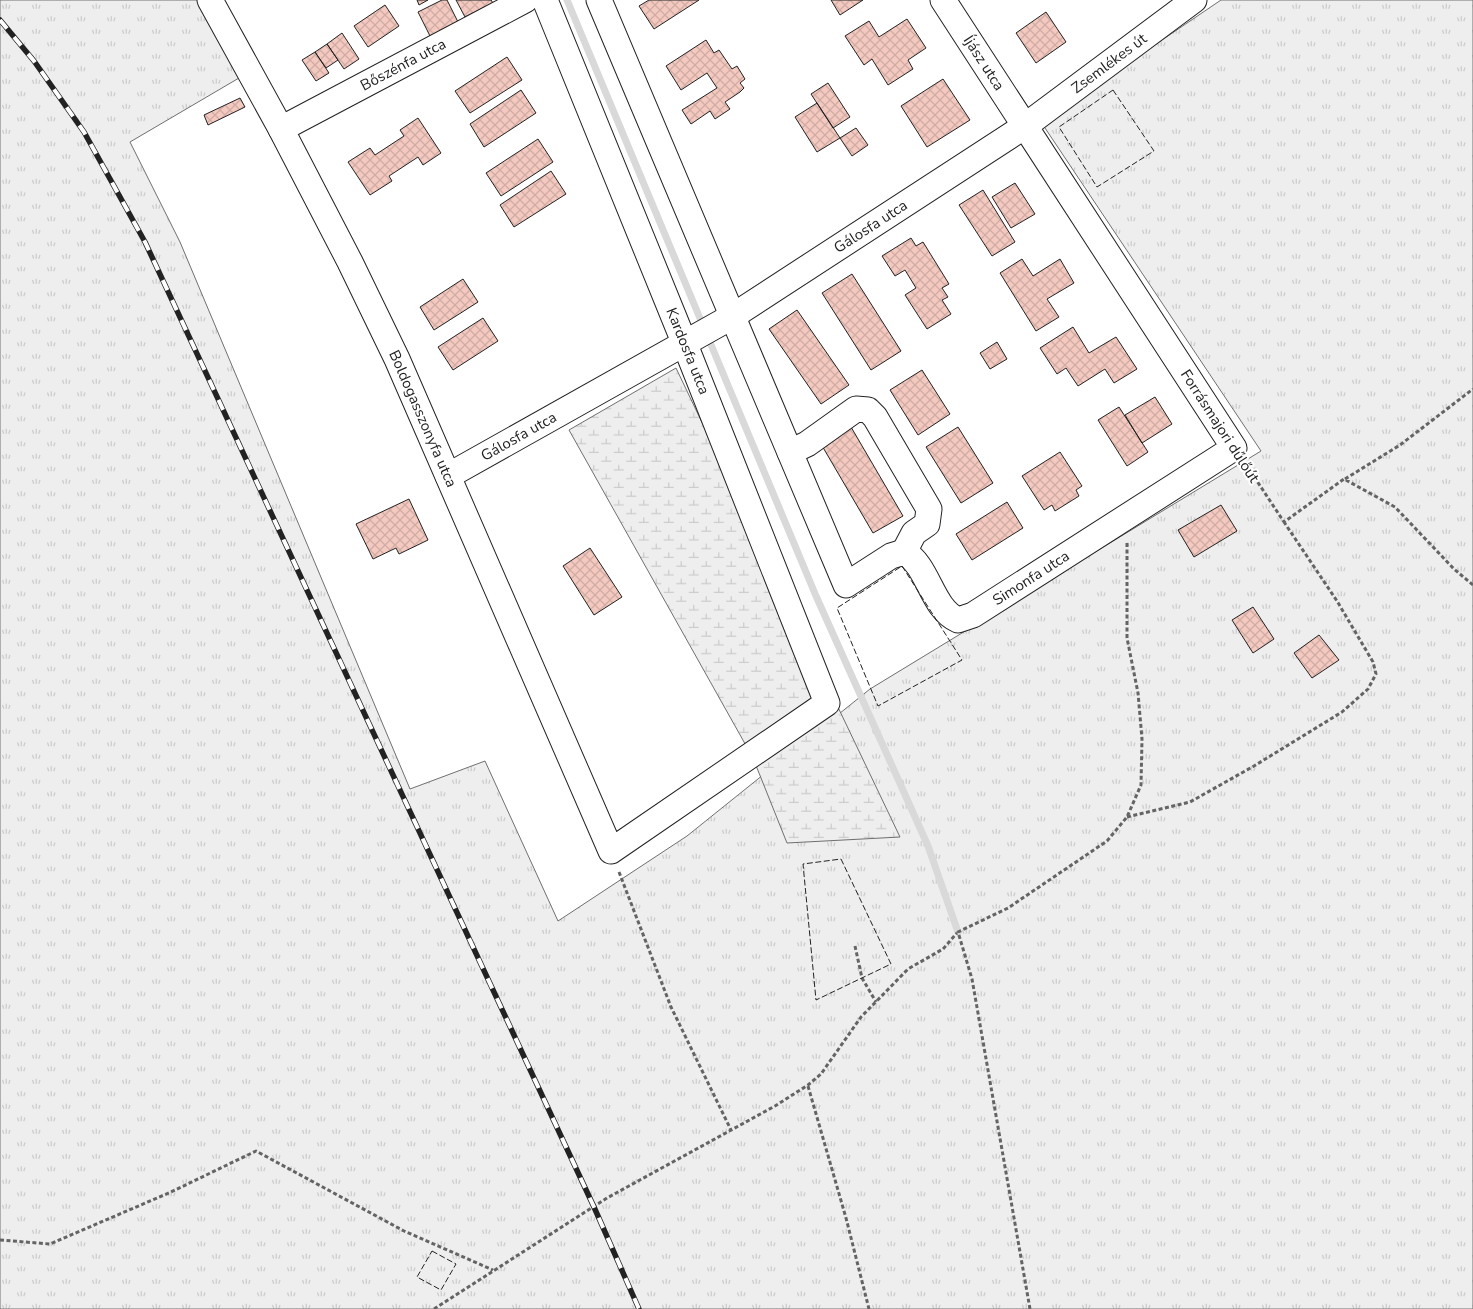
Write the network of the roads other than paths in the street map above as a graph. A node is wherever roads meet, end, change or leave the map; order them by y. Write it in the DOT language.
graph roads {
  1 [pos="210,0"];
  2 [pos="525,0"];
  3 [pos="545,0"];
  4 [pos="599,0"];
  5 [pos="943,0"];
  6 [pos="1194,0"];
  7 [pos="1025,126"];
  8 [pos="281,129"];
  9 [pos="707,331"];
  10 [pos="1234,448"];
  11 [pos="790,452"];
  12 [pos="448,476"];
  13 [pos="904,552"];
  14 [pos="611,851"];
  1 -- 8 [label="street, Boldogasszonyfa utca"];
  2 -- 8 [label="street, Bőszénfa utca"];
  3 -- 9 [label="street, Kardosfa utca"];
  4 -- 9 [label="street, Kardosfa utca"];
  5 -- 7 [label="street, Íjász utca"];
  6 -- 7 [label="street, Zsemlékes út"];
  7 -- 9 [label="street, Gálosfa utca"];
  7 -- 10 [label="street, Forrásmajori dűlőút"];
  8 -- 12 [label="street, Boldogasszonyfa utca"];
  9 -- 11 [label="street, Kardosfa utca"];
  9 -- 12 [label="street, Gálosfa utca"];
  9 -- 14 [label="street, Kardosfa utca"];
  10 -- 13 [label="street, Simonfa utca"];
  11 -- 13 [label="street, Kardosfa utca"];
  11 -- 13 [label="street"];
  12 -- 14 [label="street, Boldogasszonyfa utca"];
}
